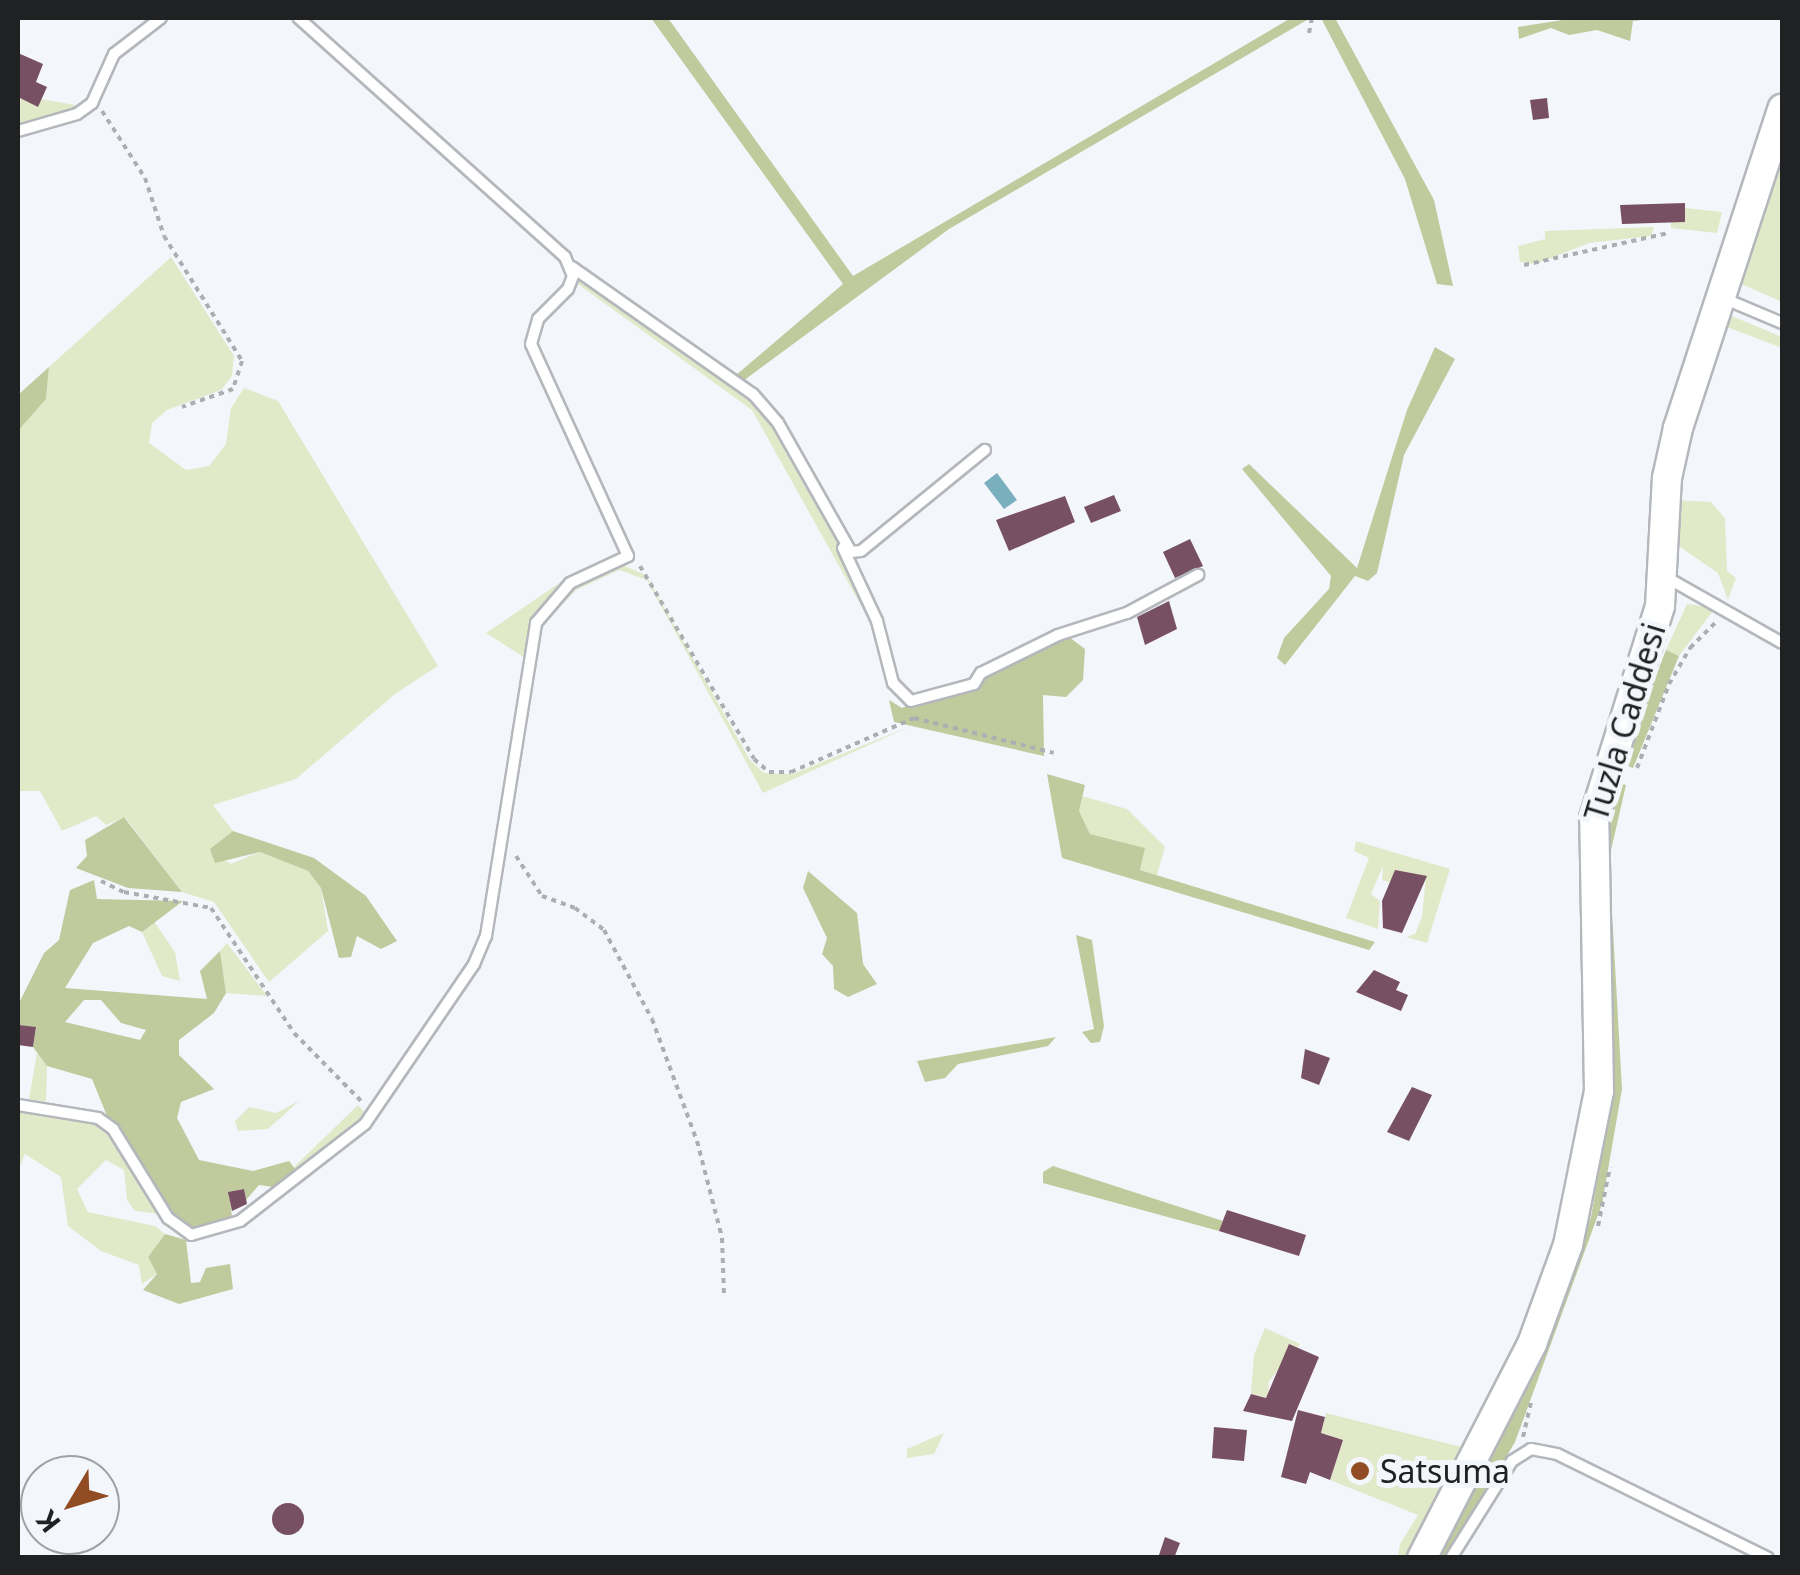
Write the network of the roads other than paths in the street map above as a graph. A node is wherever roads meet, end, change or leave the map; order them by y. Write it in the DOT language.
graph roads {
  1 [pos="161,18"];
  2 [pos="299,18"];
  3 [pos="1782,109"];
  4 [pos="18,131"];
  5 [pos="571,266"];
  6 [pos="1718,296"];
  7 [pos="1782,322"];
  8 [pos="985,450"];
  9 [pos="843,547"];
  10 [pos="1198,575"];
  11 [pos="1664,576"];
  12 [pos="1782,644"];
  13 [pos="18,1105"];
  14 [pos="1422,1558"];
  15 [pos="1452,1558"];
  16 [pos="1768,1558"];
  1 -- 4 [label="lane"];
  2 -- 5 [label="lane"];
  3 -- 6 [label="main road, Tuzla Caddesi"];
  5 -- 9 [label="lane"];
  5 -- 13 [label="lane"];
  6 -- 7 [label="lane"];
  6 -- 11 [label="main road, Tuzla Caddesi"];
  8 -- 9 [label="lane"];
  9 -- 10 [label="lane"];
  11 -- 12 [label="lane"];
  11 -- 14 [label="main road, Tuzla Caddesi"];
  15 -- 16 [label="lane"];
}
